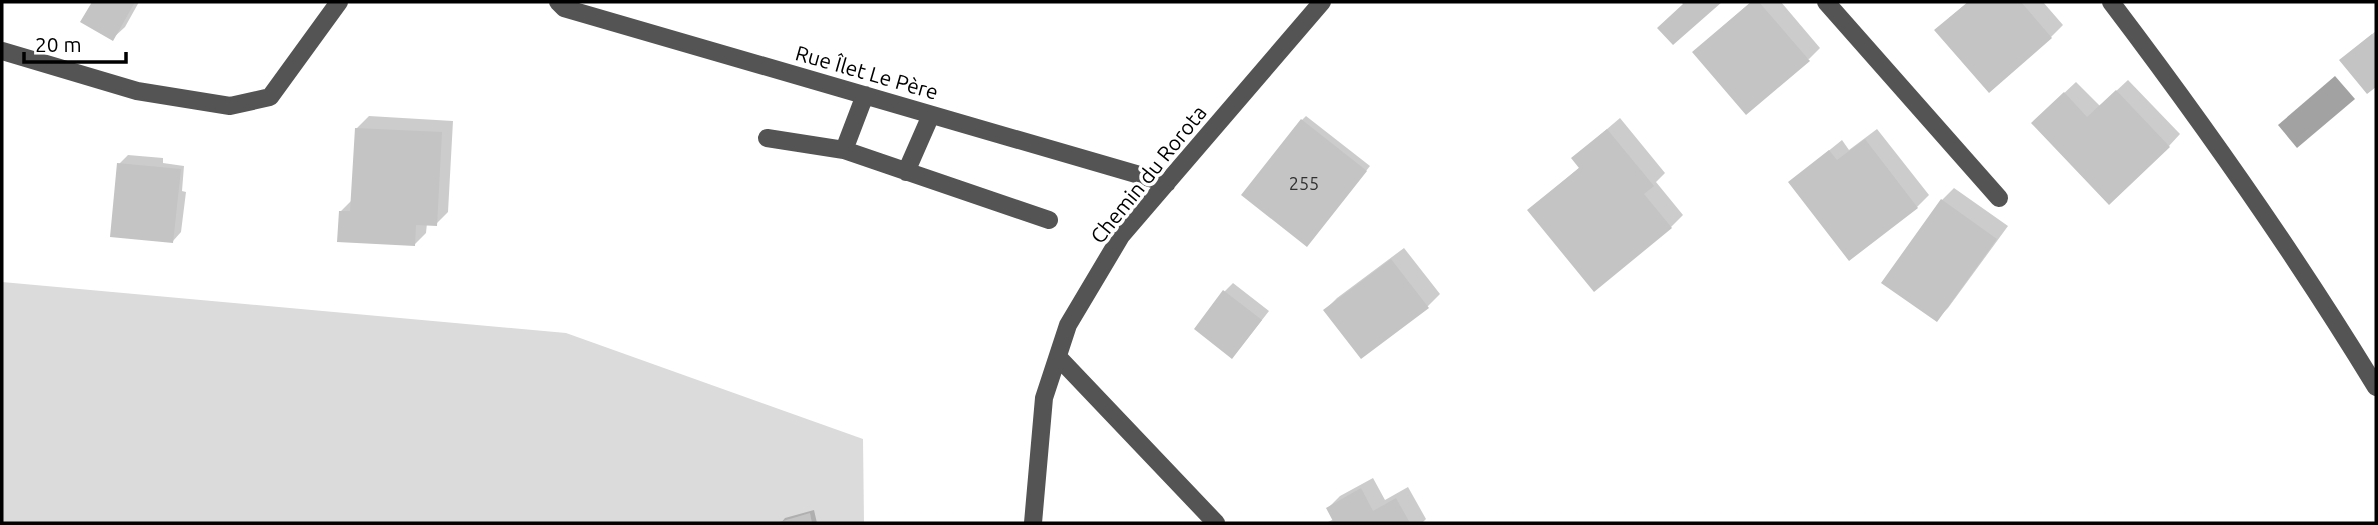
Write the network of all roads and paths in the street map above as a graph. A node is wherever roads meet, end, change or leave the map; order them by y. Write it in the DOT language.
graph roads {
  1 [pos="340,2"];
  2 [pos="558,2"];
  3 [pos="1322,2"];
  4 [pos="1826,2"];
  5 [pos="2110,2"];
  6 [pos="2,51"];
  7 [pos="865,95"];
  8 [pos="931,115"];
  9 [pos="767,138"];
  10 [pos="844,150"];
  11 [pos="906,172"];
  12 [pos="1167,183"];
  13 [pos="1999,198"];
  14 [pos="1049,220"];
  15 [pos="1058,357"];
  16 [pos="2376,387"];
  17 [pos="1032,523"];
  18 [pos="1216,523"];
  1 -- 6 [label="street"];
  2 -- 7 [label="street, Rue Îlet Le Père"];
  3 -- 12 [label="street, Chemin du Rorota"];
  4 -- 13 [label="street"];
  5 -- 16 [label="street"];
  7 -- 8 [label="street, Rue Îlet Le Père"];
  7 -- 10 [label="street"];
  8 -- 11 [label="street"];
  8 -- 12 [label="street, Rue Îlet Le Père"];
  9 -- 10 [label="street"];
  10 -- 11 [label="street"];
  11 -- 14 [label="street"];
  12 -- 15 [label="street, Chemin du Rorota"];
  15 -- 17 [label="street, Chemin du Rorota"];
  15 -- 18 [label="street"];
}
